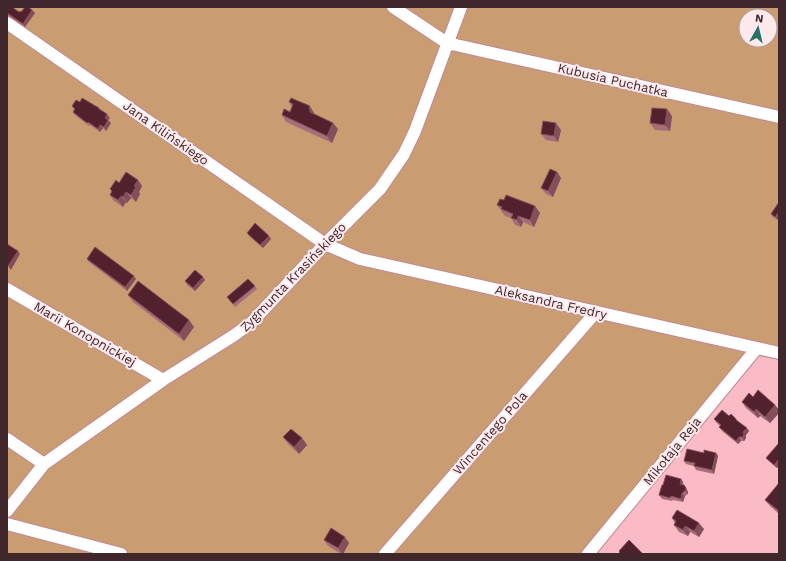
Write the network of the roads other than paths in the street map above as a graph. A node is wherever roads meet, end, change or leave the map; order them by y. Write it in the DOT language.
graph roads {
  1 [pos="393,7"];
  2 [pos="461,7"];
  3 [pos="7,23"];
  4 [pos="447,43"];
  5 [pos="779,117"];
  6 [pos="325,244"];
  7 [pos="7,289"];
  8 [pos="596,312"];
  9 [pos="757,348"];
  10 [pos="779,353"];
  11 [pos="163,380"];
  12 [pos="7,439"];
  13 [pos="44,464"];
  14 [pos="7,511"];
  15 [pos="7,524"];
  16 [pos="121,554"];
  17 [pos="385,554"];
  18 [pos="588,554"];
  1 -- 4 [label="street"];
  2 -- 4 [label="street, Zygmunta Krasińskiego"];
  3 -- 6 [label="street, Jana Kilińskiego"];
  4 -- 5 [label="street, Kubusia Puchatka"];
  4 -- 6 [label="street, Zygmunta Krasińskiego"];
  6 -- 8 [label="street, Aleksandra Fredry"];
  6 -- 11 [label="street, Zygmunta Krasińskiego"];
  7 -- 11 [label="street, Marii Konopnickiej"];
  8 -- 9 [label="street, Aleksandra Fredry"];
  8 -- 17 [label="street, Wincentego Pola"];
  9 -- 10 [label="street, Aleksandra Fredry"];
  9 -- 18 [label="street, Mikołaja Reja"];
  11 -- 13 [label="street, Zygmunta Krasińskiego"];
  12 -- 13 [label="street"];
  13 -- 14 [label="street, Zygmunta Krasińskiego"];
  15 -- 16 [label="street"];
}
